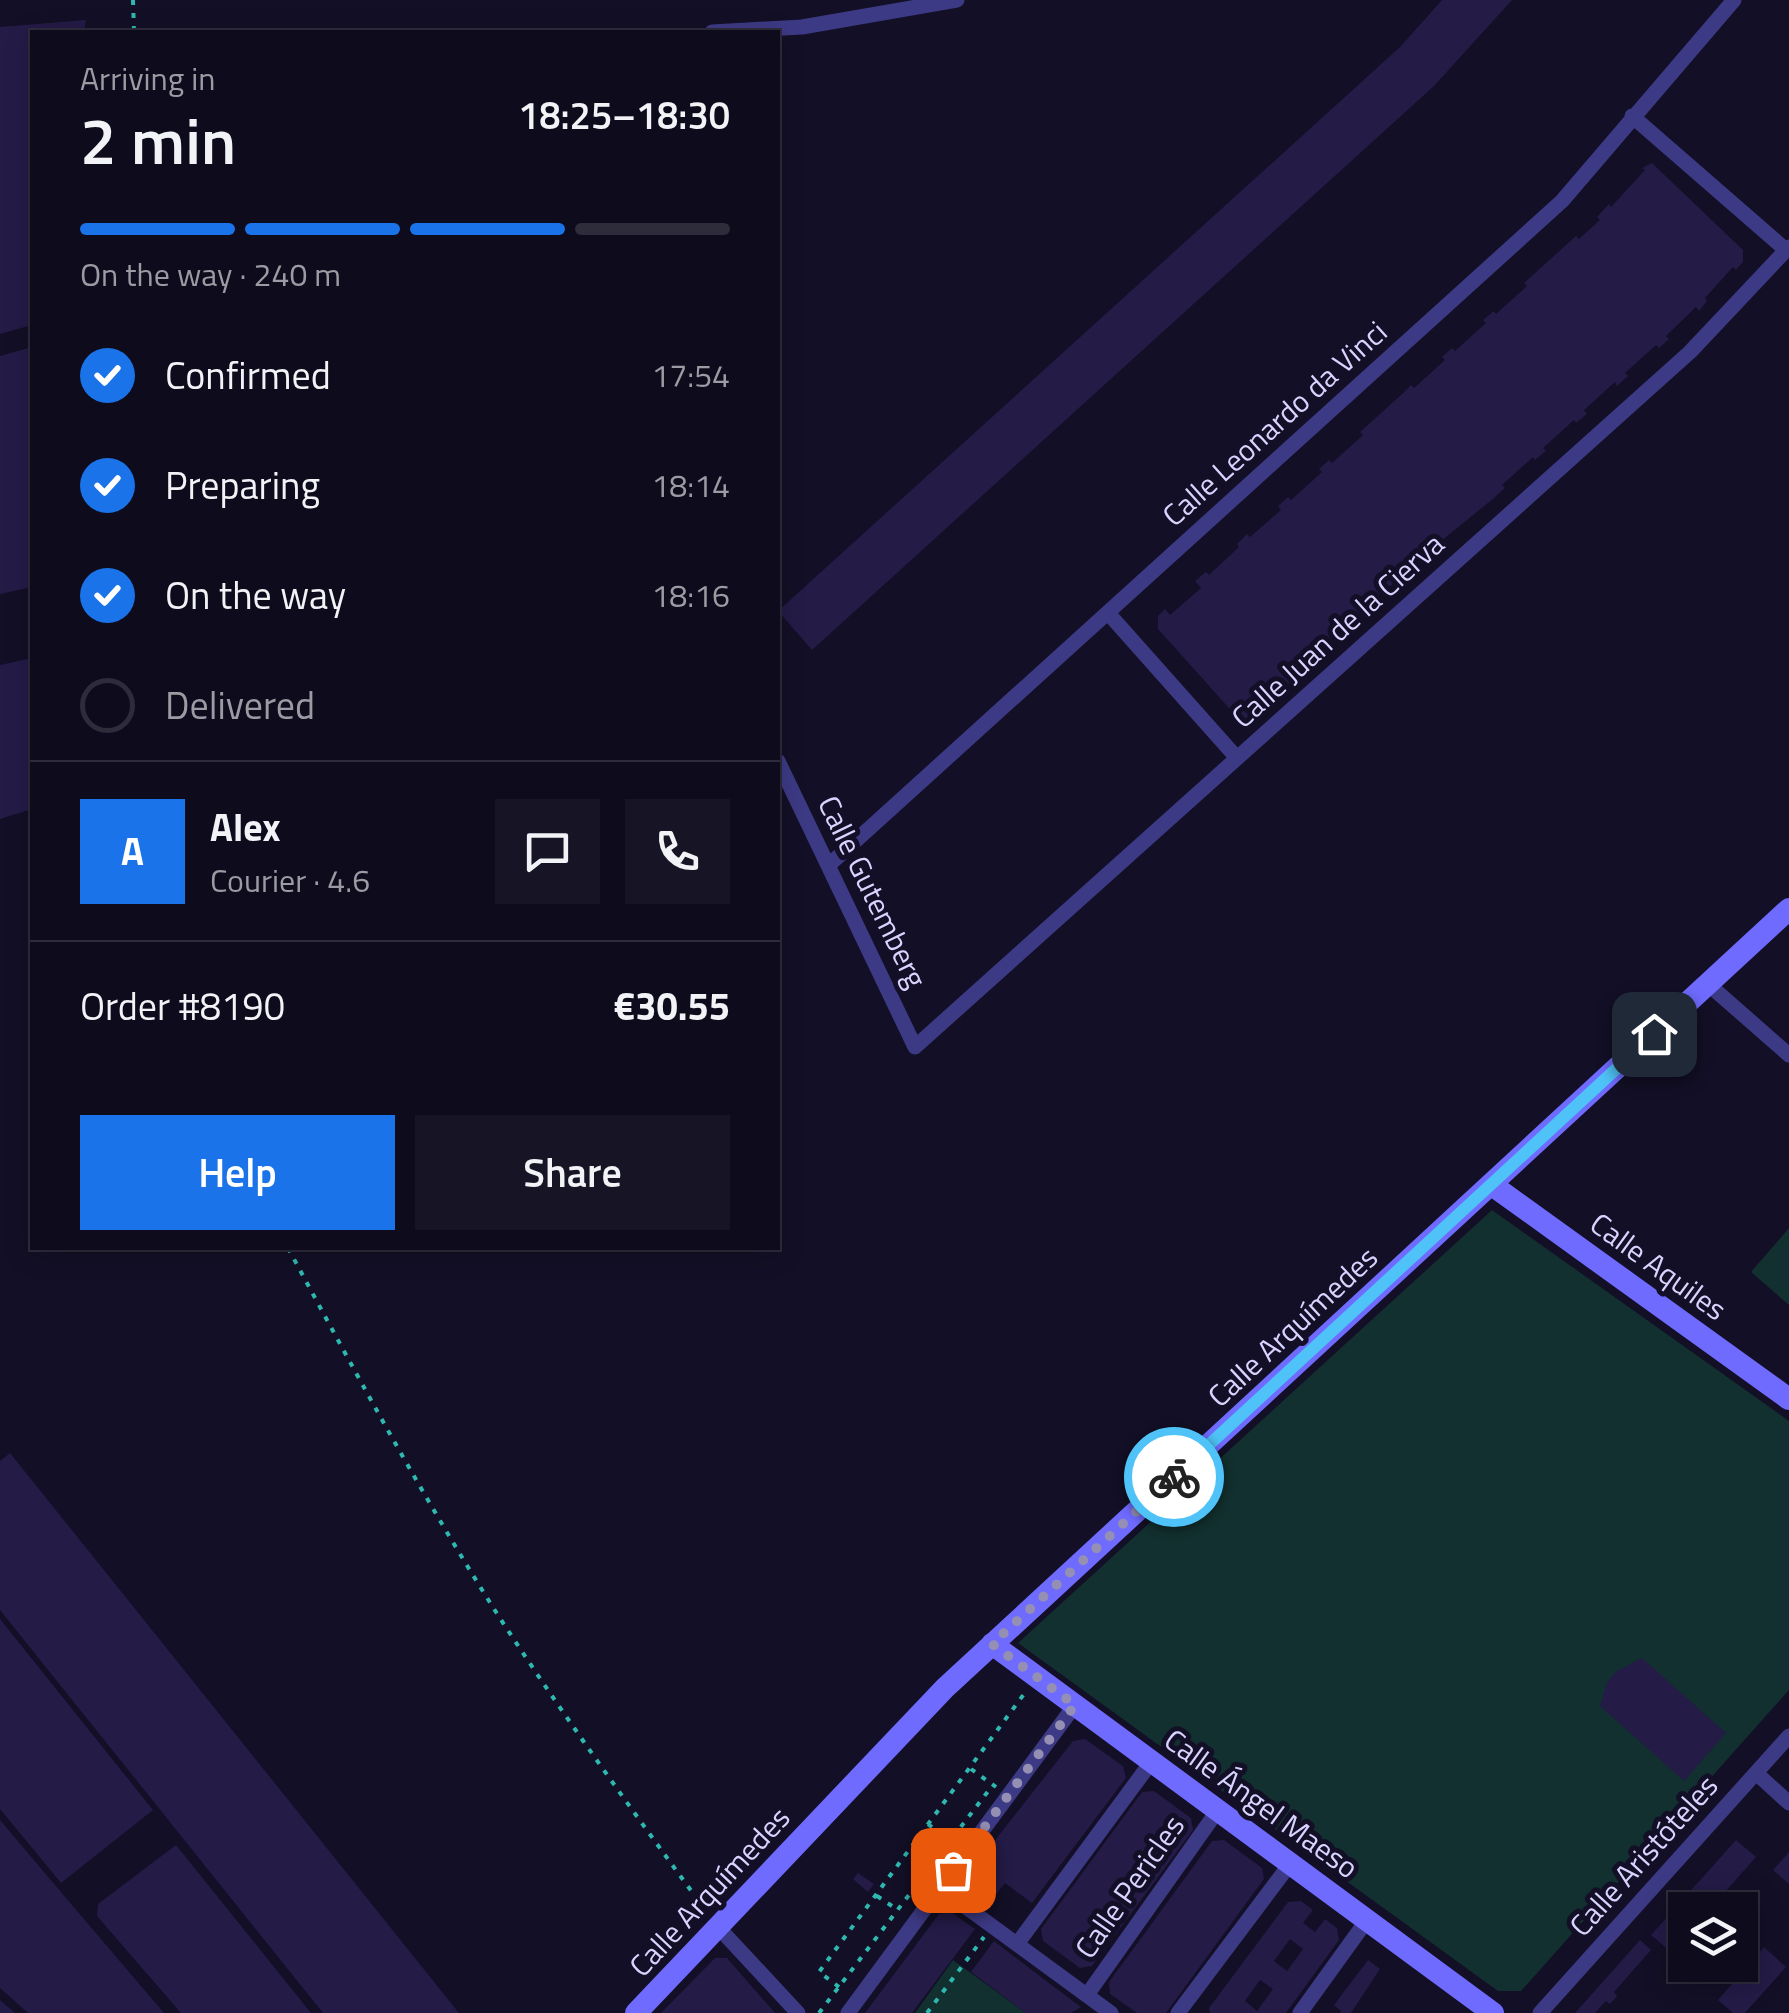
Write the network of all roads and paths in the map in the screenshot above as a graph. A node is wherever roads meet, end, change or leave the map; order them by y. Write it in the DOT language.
graph roads {
  1 [pos="133,0"];
  2 [pos="957,0"];
  3 [pos="1734,0"];
  4 [pos="134,30"];
  5 [pos="742,30"];
  6 [pos="1632,116"];
  7 [pos="1788,249"];
  8 [pos="1108,613"];
  9 [pos="1237,758"];
  10 [pos="780,765"];
  11 [pos="830,864"];
  12 [pos="1789,909"];
  13 [pos="1708,984"];
  14 [pos="915,1047"];
  15 [pos="1789,1056"];
  16 [pos="1492,1185"];
  17 [pos="289,1250"];
  18 [pos="1789,1399"];
  19 [pos="992,1644"];
  20 [pos="1037,1677"];
  21 [pos="1075,1705"];
  22 [pos="1789,1736"];
  23 [pos="1152,1762"];
  24 [pos="970,1768"];
  25 [pos="1756,1773"];
  26 [pos="993,1785"];
  27 [pos="1008,1796"];
  28 [pos="1789,1803"];
  29 [pos="1218,1810"];
  30 [pos="928,1824"];
  31 [pos="950,1841"];
  32 [pos="1290,1864"];
  33 [pos="940,1888"];
  34 [pos="876,1895"];
  35 [pos="898,1910"];
  36 [pos="1367,1920"];
  37 [pos="992,1926"];
  38 [pos="718,1927"];
  39 [pos="1017,1944"];
  40 [pos="839,1987"];
  41 [pos="1087,1996"];
  42 [pos="636,2013"];
  43 [pos="798,2013"];
  44 [pos="819,2013"];
  45 [pos="848,2013"];
  46 [pos="927,2013"];
  47 [pos="1111,2013"];
  48 [pos="1178,2013"];
  49 [pos="1300,2013"];
  50 [pos="1493,2013"];
  51 [pos="1540,2013"];
  1 -- 4 [label="path"];
  2 -- 5 [label="street"];
  3 -- 6 [label="street, Calle Leonardo da Vinci"];
  6 -- 7 [label="street"];
  6 -- 8 [label="street, Calle Leonardo da Vinci"];
  7 -- 9 [label="street, Calle Juan de la Cierva"];
  8 -- 9 [label="street"];
  8 -- 11 [label="street, Calle Leonardo da Vinci"];
  9 -- 14 [label="street, Calle Juan de la Cierva"];
  10 -- 11 [label="street, Calle Gutemberg"];
  11 -- 14 [label="street, Calle Gutemberg"];
  12 -- 13 [label="street, Calle Arquímedes"];
  13 -- 15 [label="street"];
  13 -- 16 [label="street, Calle Arquímedes"];
  16 -- 18 [label="street, Calle Aquiles"];
  16 -- 19 [label="street, Calle Arquímedes"];
  17 -- 38 [label="path"];
  19 -- 20 [label="street, Calle Ángel Maeso"];
  19 -- 38 [label="street, Calle Arquímedes"];
  20 -- 21 [label="street, Calle Ángel Maeso"];
  20 -- 24 [label="path"];
  21 -- 23 [label="street, Calle Ángel Maeso"];
  21 -- 27 [label="street"];
  22 -- 25 [label="street, Calle Aristóteles"];
  23 -- 29 [label="street, Calle Ángel Maeso"];
  23 -- 39 [label="street"];
  24 -- 26 [label="path"];
  24 -- 30 [label="path"];
  25 -- 28 [label="street"];
  25 -- 51 [label="street, Calle Aristóteles"];
  26 -- 27 [label="path"];
  26 -- 31 [label="path"];
  27 -- 33 [label="street"];
  29 -- 32 [label="street, Calle Ángel Maeso"];
  29 -- 41 [label="street, Calle Pericles"];
  30 -- 31 [label="path"];
  30 -- 34 [label="path"];
  31 -- 35 [label="path"];
  32 -- 36 [label="street, Calle Ángel Maeso"];
  32 -- 48 [label="street"];
  33 -- 37 [label="street"];
  33 -- 45 [label="street"];
  34 -- 35 [label="path"];
  34 -- 40 [label="path"];
  35 -- 40 [label="path"];
  36 -- 49 [label="street"];
  36 -- 50 [label="street, Calle Ángel Maeso"];
  37 -- 39 [label="street"];
  37 -- 46 [label="path"];
  38 -- 42 [label="street, Calle Arquímedes"];
  38 -- 43 [label="street"];
  39 -- 41 [label="street"];
  40 -- 44 [label="path"];
  41 -- 47 [label="street"];
}
